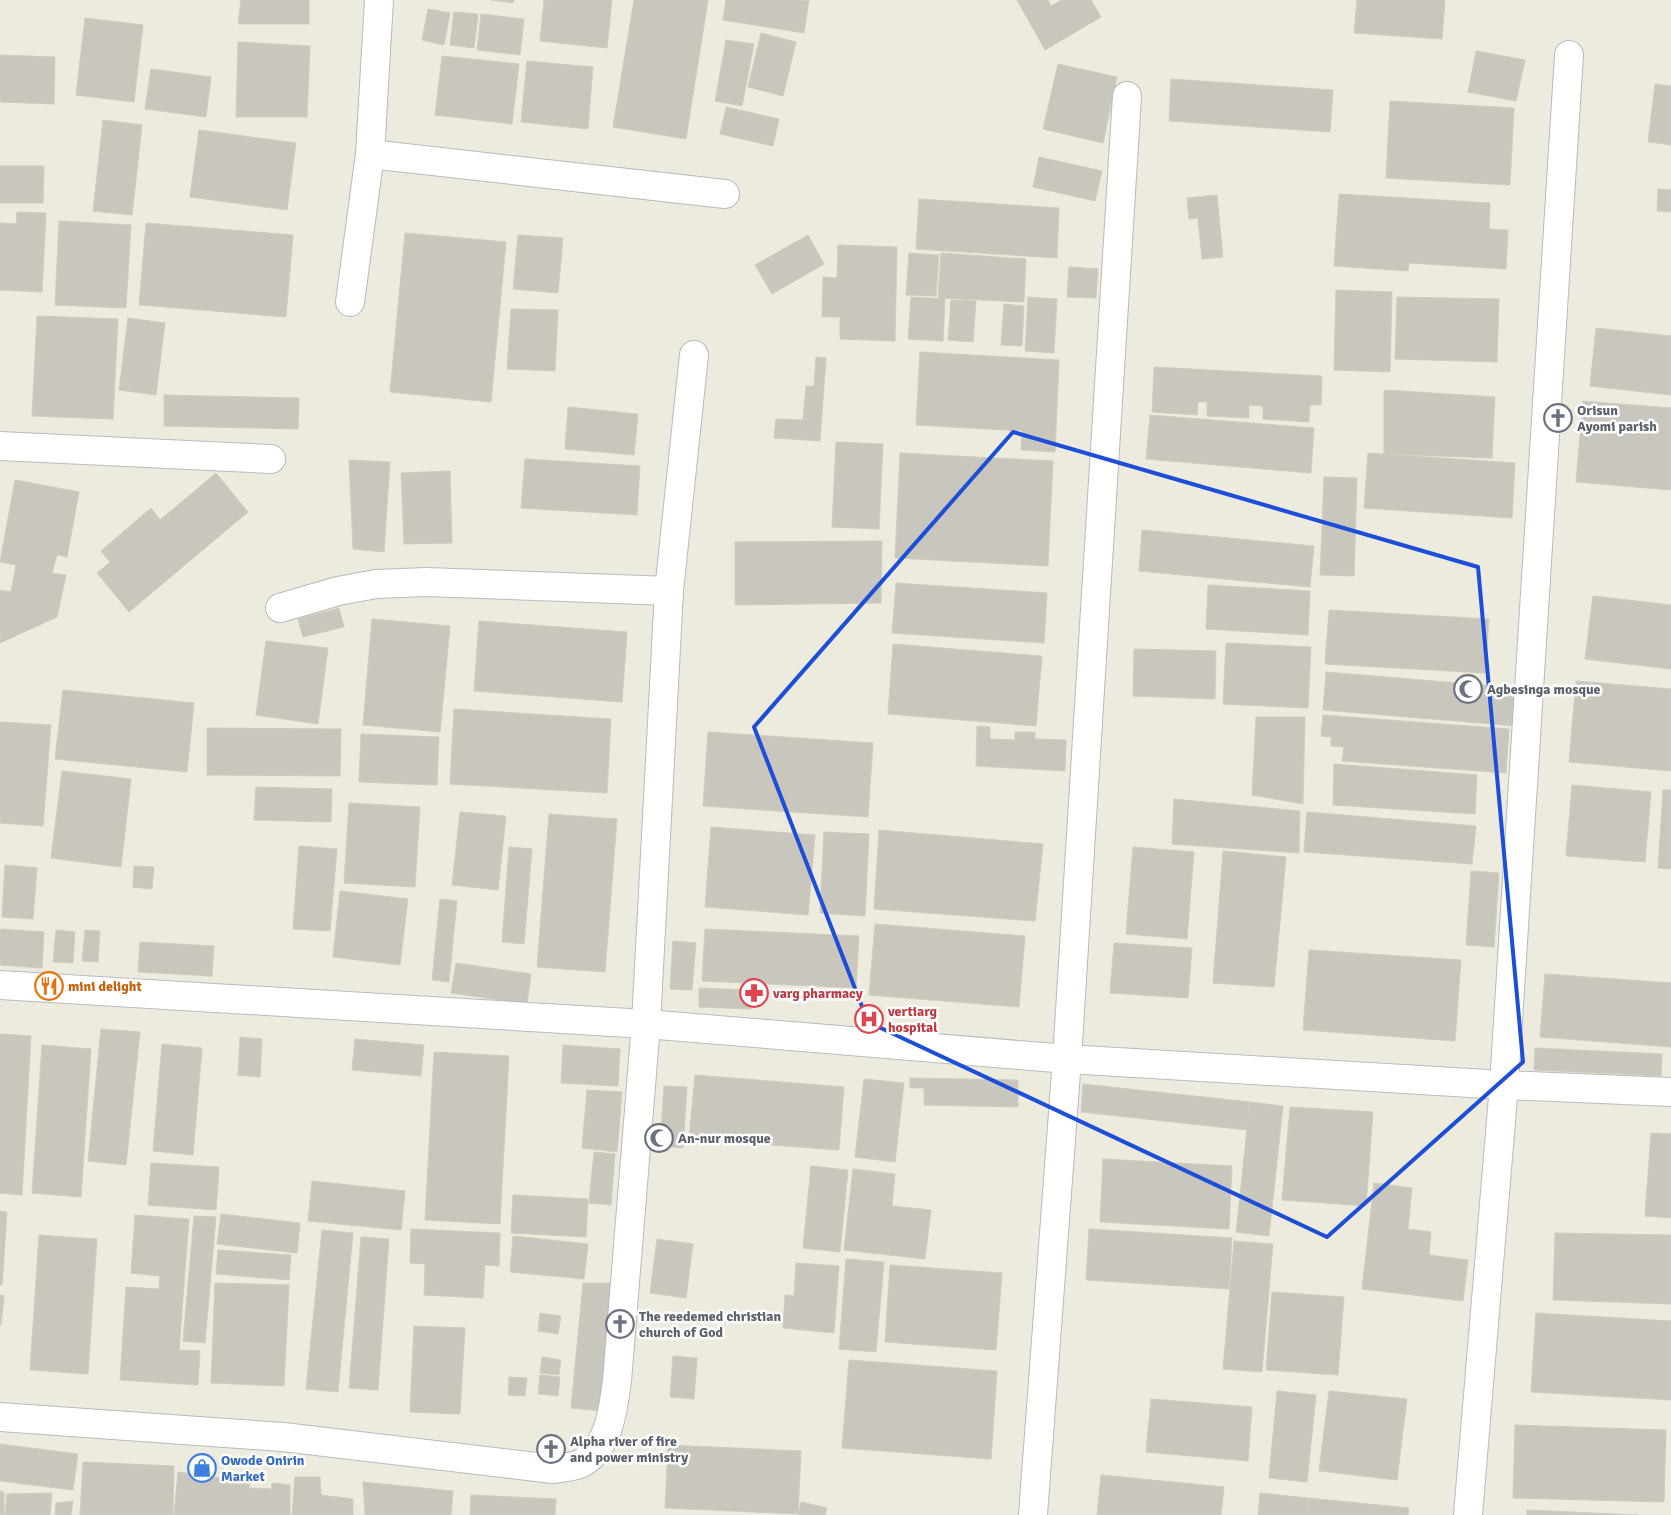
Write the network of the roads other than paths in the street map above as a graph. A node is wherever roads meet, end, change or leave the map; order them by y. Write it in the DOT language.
graph roads {
  1 [pos="379,0"];
  2 [pos="1570,55"];
  3 [pos="1127,96"];
  4 [pos="370,154"];
  5 [pos="725,194"];
  6 [pos="350,302"];
  7 [pos="694,355"];
  8 [pos="0,446"];
  9 [pos="271,459"];
  10 [pos="669,591"];
  11 [pos="280,608"];
  12 [pos="0,985"];
  13 [pos="646,1024"];
  14 [pos="1067,1059"];
  15 [pos="1504,1085"];
  16 [pos="1671,1092"];
  17 [pos="0,1417"];
  18 [pos="1033,1515"];
  19 [pos="1468,1515"];
  1 -- 4 [label="street"];
  2 -- 15 [label="street"];
  3 -- 14 [label="street"];
  4 -- 5 [label="street"];
  4 -- 6 [label="street"];
  7 -- 10 [label="street"];
  8 -- 9 [label="street"];
  10 -- 11 [label="street"];
  10 -- 13 [label="street"];
  12 -- 13 [label="street"];
  13 -- 14 [label="street"];
  13 -- 17 [label="street"];
  14 -- 15 [label="street"];
  14 -- 18 [label="street"];
  15 -- 16 [label="street"];
  15 -- 19 [label="street"];
}
